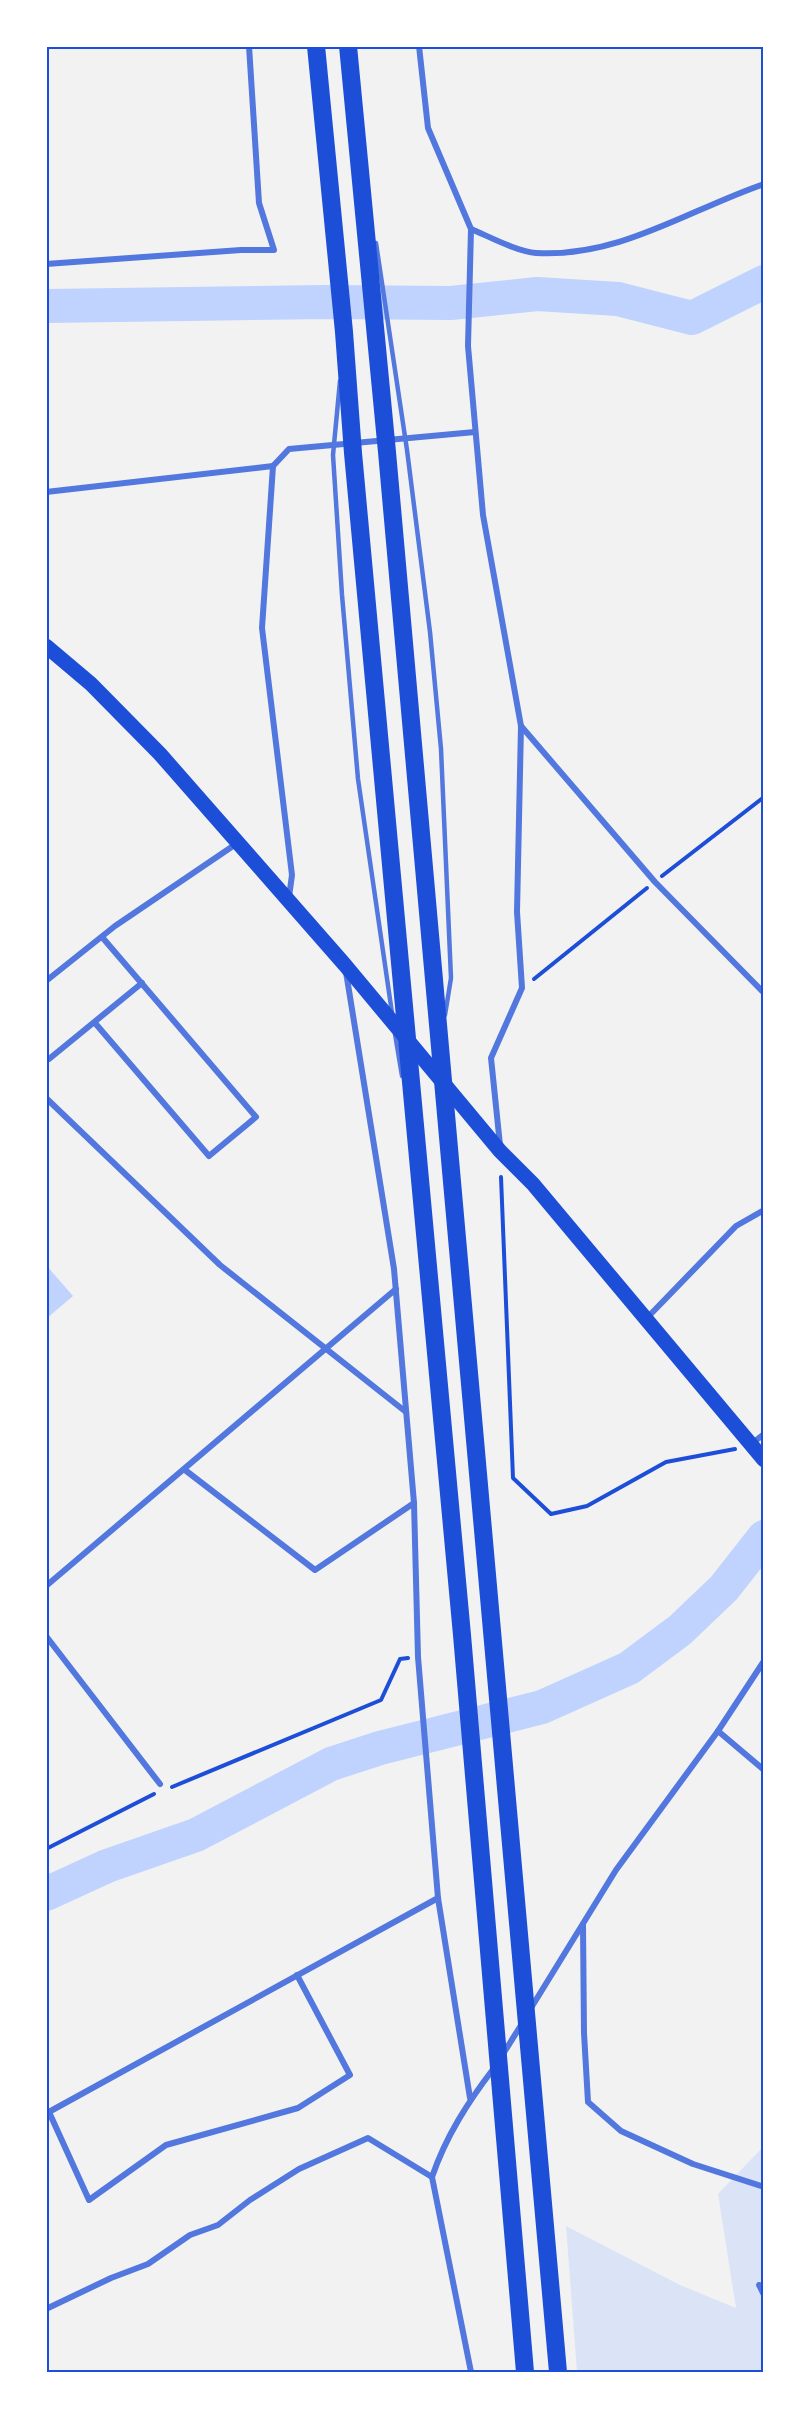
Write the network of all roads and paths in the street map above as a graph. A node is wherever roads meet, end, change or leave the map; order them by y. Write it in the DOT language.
graph roads {
  1 [pos="249,46"];
  2 [pos="316,46"];
  3 [pos="348,46"];
  4 [pos="419,46"];
  5 [pos="356,138"];
  6 [pos="764,184"];
  7 [pos="373,228"];
  8 [pos="471,229"];
  9 [pos="373,248"];
  10 [pos="46,264"];
  11 [pos="344,332"];
  12 [pos="475,432"];
  13 [pos="273,466"];
  14 [pos="46,492"];
  15 [pos="46,646"];
  16 [pos="520,726"];
  17 [pos="764,797"];
  18 [pos="237,843"];
  19 [pos="654,882"];
  20 [pos="288,901"];
  21 [pos="102,937"];
  22 [pos="392,960"];
  23 [pos="345,965"];
  24 [pos="46,981"];
  25 [pos="142,982"];
  26 [pos="522,988"];
  27 [pos="764,993"];
  28 [pos="95,1023"];
  29 [pos="440,1044"];
  30 [pos="49,1059"];
  31 [pos="403,1084"];
  32 [pos="405,1096"];
  33 [pos="46,1098"];
  34 [pos="500,1151"];
  35 [pos="418,1176"];
  36 [pos="764,1209"];
  37 [pos="396,1289"];
  38 [pos="646,1320"];
  39 [pos="327,1350"];
  40 [pos="406,1412"];
  41 [pos="764,1434"];
  42 [pos="756,1453"];
  43 [pos="185,1470"];
  44 [pos="414,1503"];
  45 [pos="46,1586"];
  46 [pos="46,1636"];
  47 [pos="418,1657"];
  48 [pos="764,1661"];
  49 [pos="718,1731"];
  50 [pos="764,1770"];
  51 [pos="160,1784"];
  52 [pos="46,1849"];
  53 [pos="438,1899"];
  54 [pos="583,1925"];
  55 [pos="297,1975"];
  56 [pos="470,2097"];
  57 [pos="48,2113"];
  58 [pos="432,2177"];
  59 [pos="764,2187"];
  60 [pos="764,2286"];
  61 [pos="764,2295"];
  62 [pos="46,2308"];
  63 [pos="471,2373"];
  64 [pos="525,2373"];
  65 [pos="558,2373"];
  1 -- 10 [label="street"];
  2 -- 11 [label="highway"];
  3 -- 5 [label="highway"];
  4 -- 8 [label="street"];
  5 -- 7 [label="lane"];
  5 -- 9 [label="highway"];
  6 -- 8 [label="street"];
  8 -- 12 [label="street"];
  9 -- 29 [label="highway"];
  9 -- 29 [label="lane"];
  11 -- 22 [label="highway"];
  11 -- 22 [label="lane"];
  12 -- 13 [label="street"];
  12 -- 16 [label="street"];
  13 -- 14 [label="street"];
  13 -- 20 [label="street"];
  15 -- 18 [label="main road"];
  16 -- 19 [label="street"];
  16 -- 26 [label="street"];
  17 -- 19 [label="path"];
  18 -- 20 [label="main road"];
  18 -- 21 [label="street"];
  19 -- 26 [label="path"];
  19 -- 27 [label="street"];
  20 -- 23 [label="main road"];
  21 -- 24 [label="street"];
  21 -- 25 [label="street"];
  22 -- 31 [label="lane"];
  22 -- 35 [label="highway"];
  23 -- 34 [label="main road"];
  23 -- 37 [label="street"];
  25 -- 28 [label="street"];
  25 -- 28 [label="street"];
  26 -- 34 [label="street"];
  28 -- 30 [label="street"];
  29 -- 65 [label="highway"];
  32 -- 35 [label="lane"];
  33 -- 39 [label="street"];
  34 -- 38 [label="main road"];
  34 -- 42 [label="path"];
  35 -- 64 [label="highway"];
  36 -- 38 [label="street"];
  37 -- 39 [label="street"];
  37 -- 40 [label="street"];
  38 -- 42 [label="main road"];
  39 -- 40 [label="street"];
  39 -- 43 [label="street"];
  40 -- 44 [label="street"];
  41 -- 42 [label="street"];
  43 -- 44 [label="street"];
  43 -- 45 [label="street"];
  44 -- 47 [label="street"];
  46 -- 51 [label="street"];
  47 -- 52 [label="path"];
  47 -- 53 [label="street"];
  48 -- 49 [label="street"];
  49 -- 50 [label="street"];
  49 -- 54 [label="street"];
  53 -- 55 [label="street"];
  53 -- 56 [label="street"];
  54 -- 56 [label="street"];
  54 -- 59 [label="street"];
  55 -- 57 [label="street"];
  55 -- 57 [label="street"];
  56 -- 58 [label="street"];
  58 -- 62 [label="street"];
  58 -- 63 [label="street"];
  60 -- 61 [label="street"];
}
